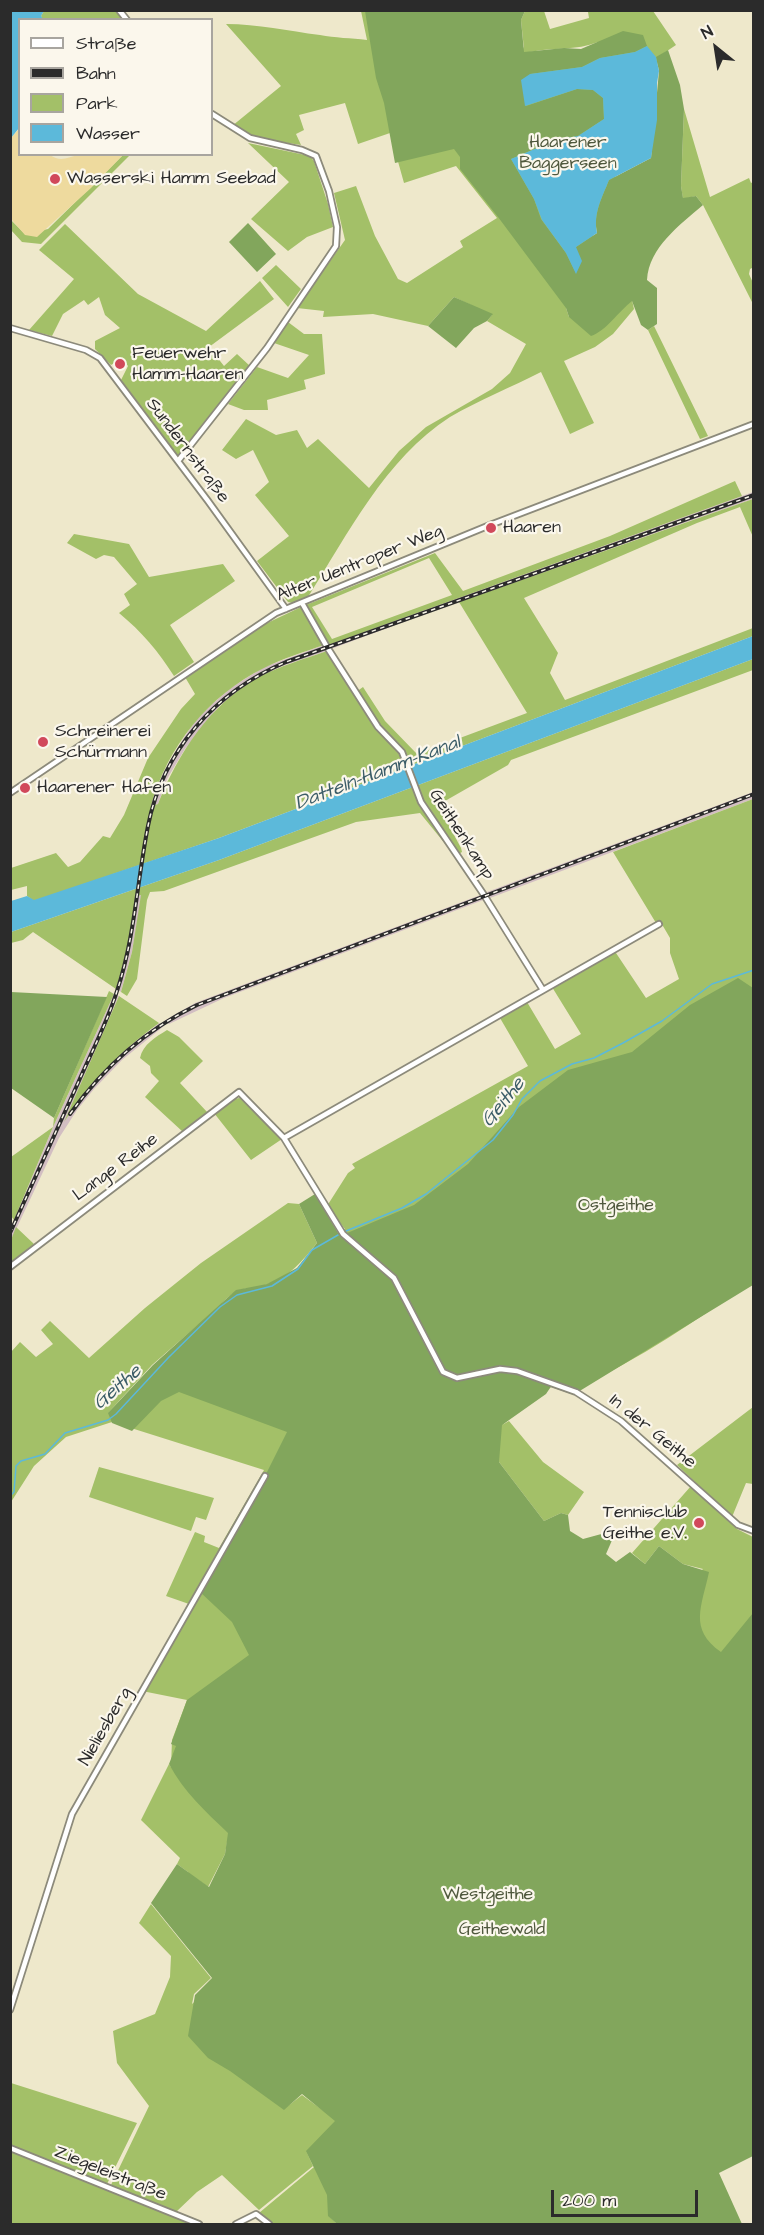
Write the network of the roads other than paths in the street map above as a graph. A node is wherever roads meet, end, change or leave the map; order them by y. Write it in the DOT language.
graph roads {
  1 [pos="213,115"];
  2 [pos="10,328"];
  3 [pos="753,424"];
  4 [pos="178,461"];
  5 [pos="302,603"];
  6 [pos="286,609"];
  7 [pos="10,793"];
  8 [pos="659,924"];
  9 [pos="543,990"];
  10 [pos="238,1092"];
  11 [pos="284,1138"];
  12 [pos="10,1267"];
  13 [pos="265,1476"];
  14 [pos="753,1531"];
  15 [pos="10,2010"];
  16 [pos="10,2148"];
  17 [pos="199,2224"];
  18 [pos="236,2224"];
  19 [pos="268,2224"];
  1 -- 4 [label="street"];
  2 -- 4 [label="street, Sundernstraße"];
  3 -- 5 [label="street, Alter Uentroper Weg"];
  4 -- 6 [label="street, Sundernstraße"];
  5 -- 6 [label="street, Alter Uentroper Weg"];
  5 -- 9 [label="street, Geithenkamp"];
  6 -- 7 [label="street, Alter Uentroper Weg"];
  8 -- 9 [label="street"];
  9 -- 11 [label="street"];
  10 -- 11 [label="street, In der Geithe"];
  10 -- 12 [label="street, Lange Reihe"];
  11 -- 14 [label="street, In der Geithe"];
  13 -- 15 [label="street, Nieliesberg"];
  16 -- 17 [label="street, Ziegeleistraße"];
  18 -- 19 [label="street"];
}
